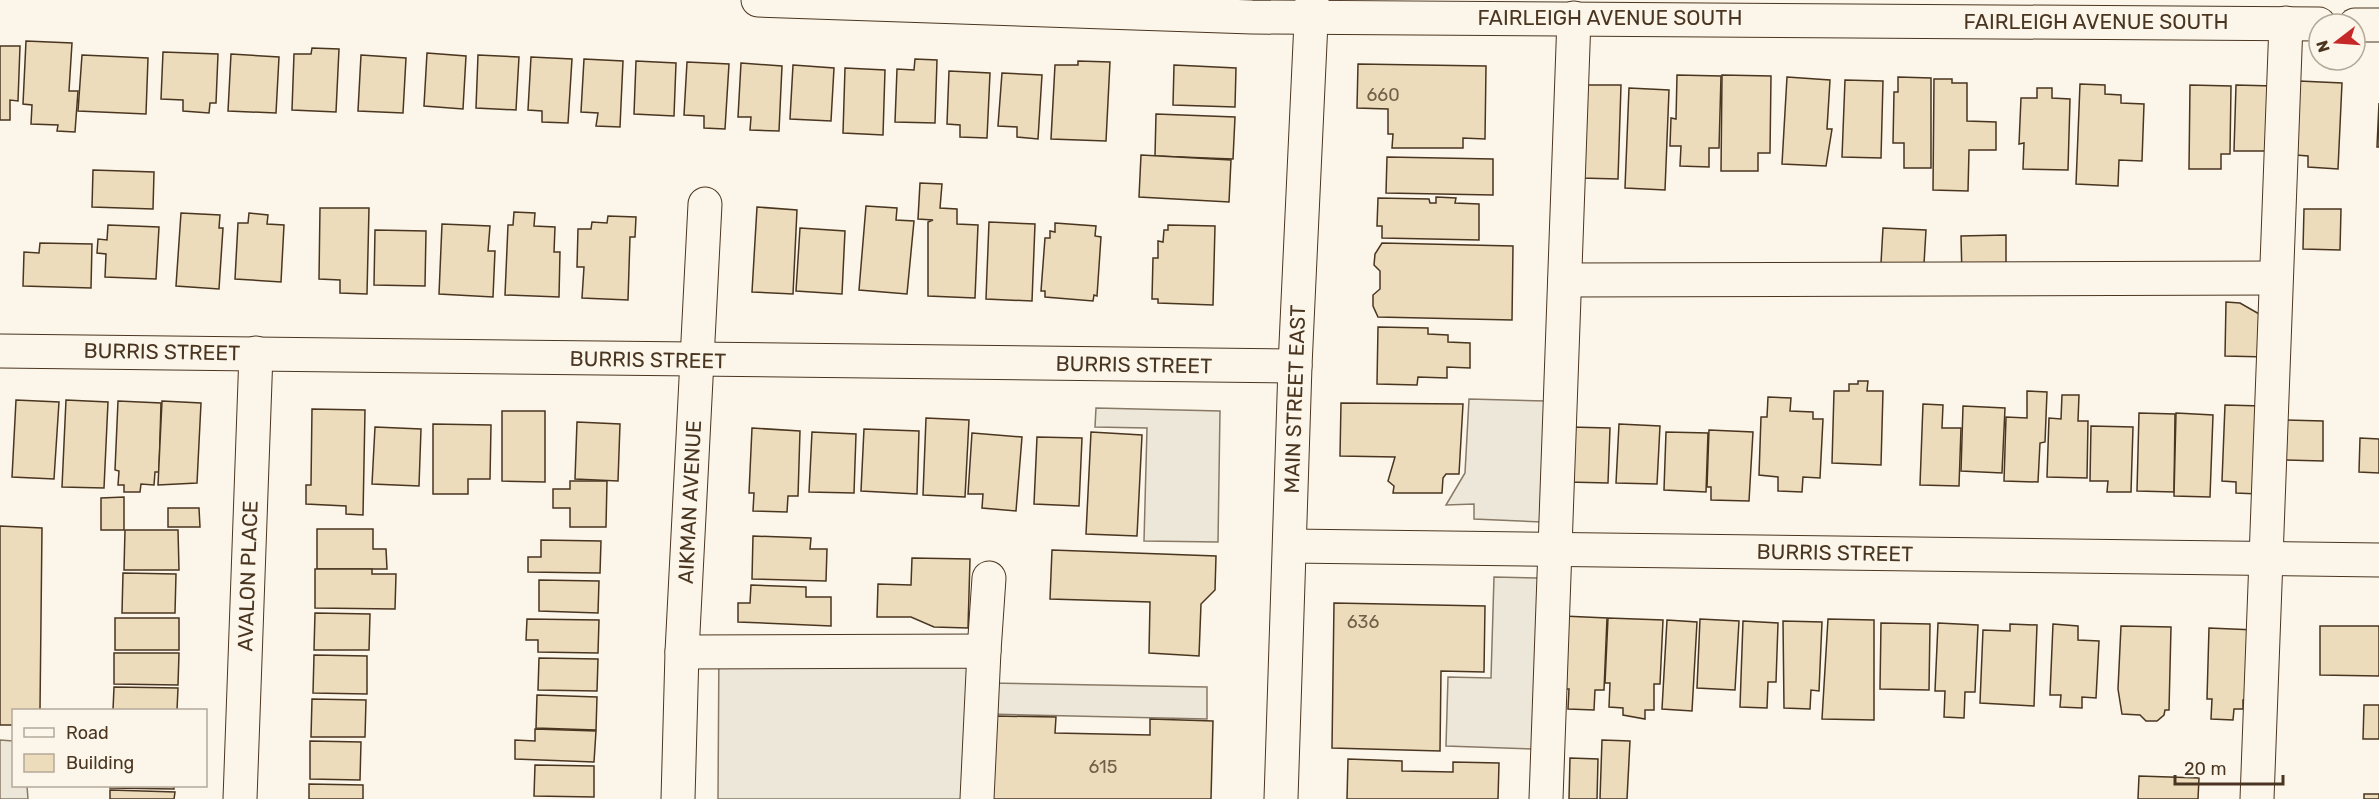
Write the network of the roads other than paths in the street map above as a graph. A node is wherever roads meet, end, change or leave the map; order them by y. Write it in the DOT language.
graph roads {
  1 [pos="758,0"];
  2 [pos="1312,8"];
  3 [pos="1574,18"];
  4 [pos="2286,23"];
  5 [pos="2307,24"];
  6 [pos="705,204"];
  7 [pos="2276,278"];
  8 [pos="1565,280"];
  9 [pos="0,351"];
  10 [pos="256,353"];
  11 [pos="698,361"];
  12 [pos="1296,366"];
  13 [pos="1290,546"];
  14 [pos="1556,549"];
  15 [pos="2266,558"];
  16 [pos="2379,560"];
  17 [pos="989,578"];
  18 [pos="984,651"];
  19 [pos="682,652"];
  20 [pos="240,799"];
  21 [pos="678,799"];
  22 [pos="977,799"];
  23 [pos="1281,799"];
  24 [pos="1546,799"];
  25 [pos="2258,799"];
  1 -- 2 [label="street, FAIRLEIGH AVENUE SOUTH"];
  2 -- 3 [label="street, FAIRLEIGH AVENUE SOUTH"];
  2 -- 12 [label="street, MAIN STREET EAST"];
  3 -- 4 [label="street, FAIRLEIGH AVENUE SOUTH"];
  3 -- 8 [label="street"];
  4 -- 5 [label="street, FAIRLEIGH AVENUE SOUTH"];
  4 -- 7 [label="street"];
  6 -- 11 [label="street, AIKMAN AVENUE"];
  7 -- 8 [label="street"];
  7 -- 15 [label="street"];
  8 -- 14 [label="street"];
  9 -- 10 [label="street, BURRIS STREET"];
  10 -- 11 [label="street, BURRIS STREET"];
  10 -- 20 [label="street, AVALON PLACE"];
  11 -- 12 [label="street, BURRIS STREET"];
  11 -- 19 [label="street, AIKMAN AVENUE"];
  12 -- 13 [label="street, MAIN STREET EAST"];
  13 -- 14 [label="street, BURRIS STREET"];
  13 -- 23 [label="street, MAIN STREET EAST"];
  14 -- 15 [label="street, BURRIS STREET"];
  14 -- 24 [label="street"];
  15 -- 16 [label="street, BURRIS STREET"];
  15 -- 25 [label="street"];
  17 -- 18 [label="street"];
  18 -- 19 [label="street"];
  18 -- 22 [label="street"];
  19 -- 21 [label="street, AIKMAN AVENUE"];
}
